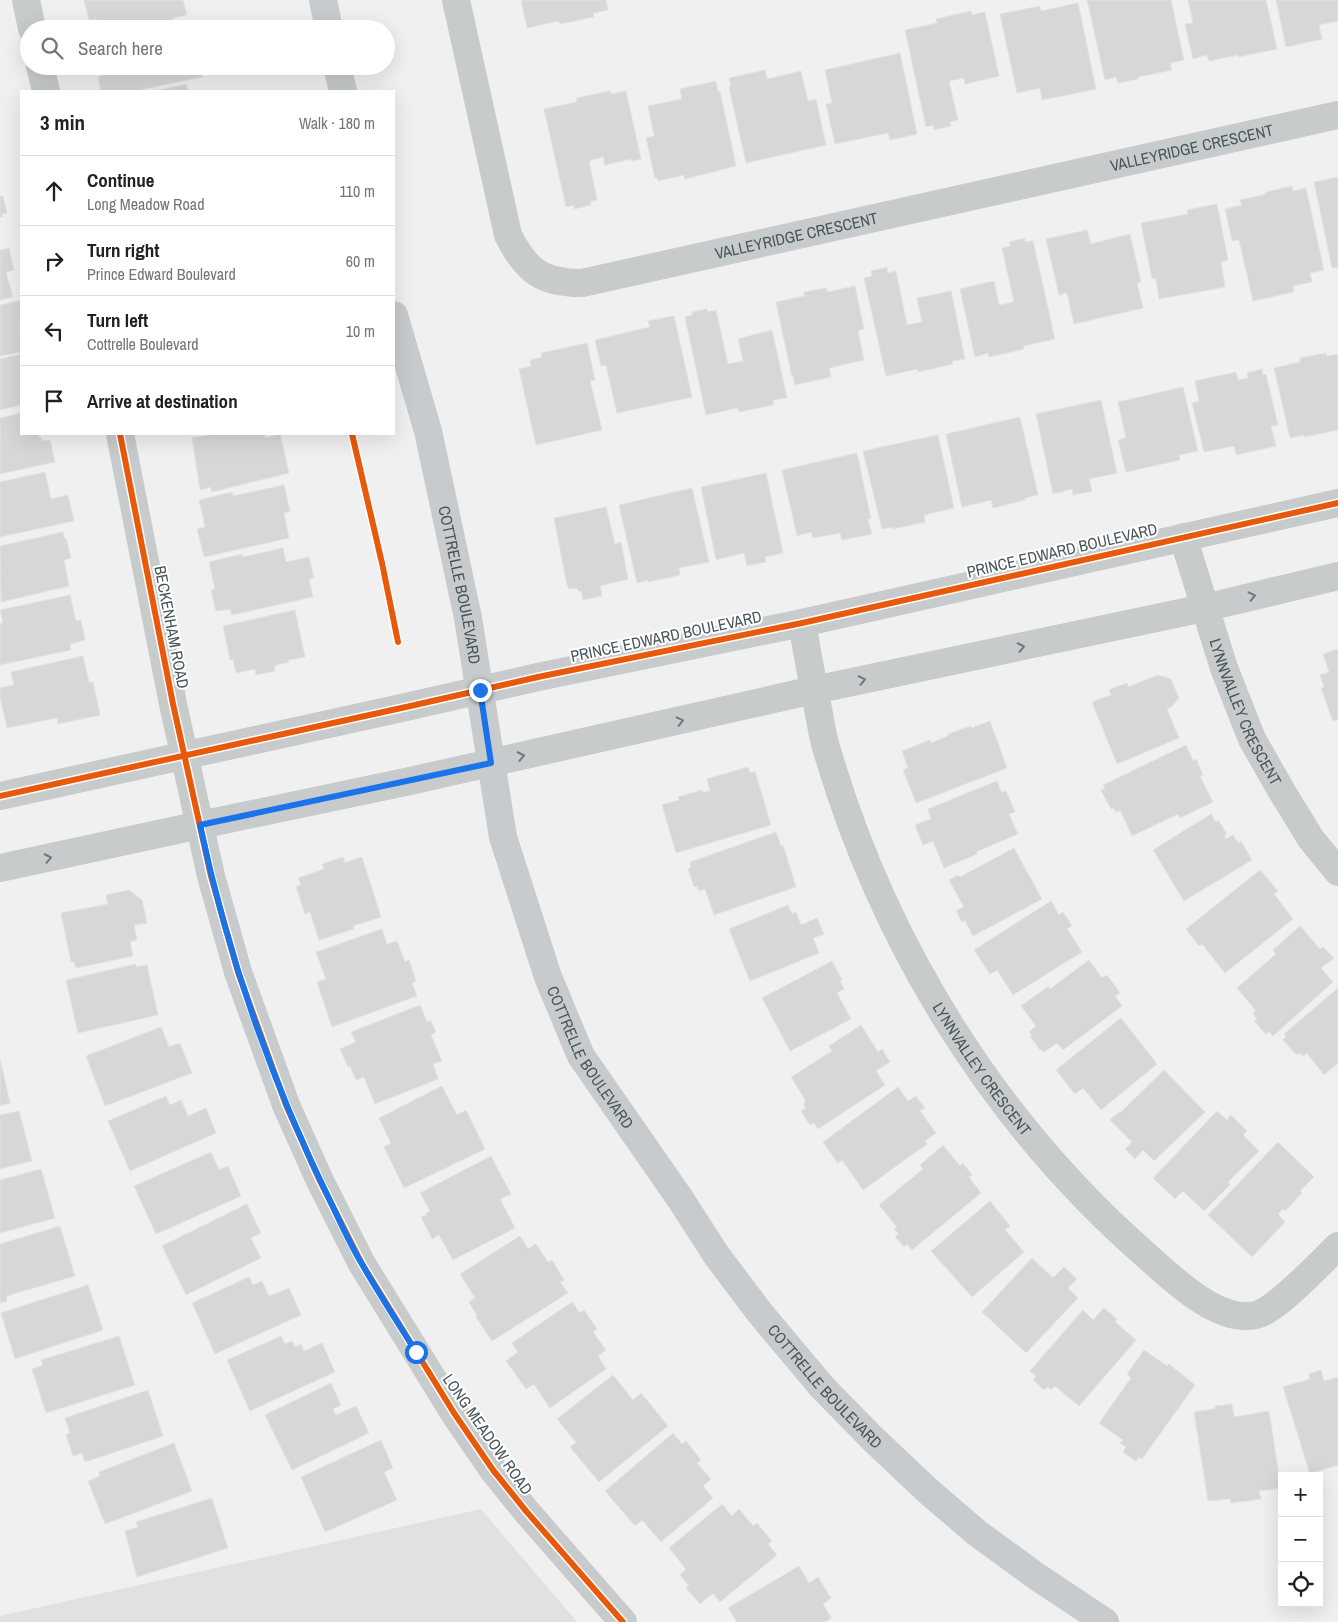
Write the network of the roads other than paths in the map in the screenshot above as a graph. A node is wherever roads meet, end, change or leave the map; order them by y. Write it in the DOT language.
graph roads {
  1 [pos="26,0"];
  2 [pos="323,0"];
  3 [pos="456,0"];
  4 [pos="30,20"];
  5 [pos="327,20"];
  6 [pos="42,75"];
  7 [pos="339,75"];
  8 [pos="46,90"];
  9 [pos="343,90"];
  10 [pos="1338,115"];
  11 [pos="395,317"];
  12 [pos="120,435"];
  13 [pos="1338,503"];
  14 [pos="1183,537"];
  15 [pos="1338,576"];
  16 [pos="1204,608"];
  17 [pos="802,623"];
  18 [pos="480,690"];
  19 [pos="814,690"];
  20 [pos="185,756"];
  21 [pos="491,763"];
  22 [pos="0,796"];
  23 [pos="200,825"];
  24 [pos="0,868"];
  25 [pos="1338,872"];
  26 [pos="1338,1246"];
  27 [pos="622,1622"];
  28 [pos="1105,1622"];
  1 -- 4 [label="street"];
  2 -- 5 [label="main road"];
  3 -- 10 [label="street, VALLEYRIDGE CRESCENT"];
  6 -- 8 [label="street"];
  7 -- 9 [label="main road"];
  11 -- 18 [label="main road, COTTRELLE BOULEVARD"];
  12 -- 20 [label="street, BECKENHAM ROAD"];
  13 -- 14 [label="street, PRINCE EDWARD BOULEVARD"];
  14 -- 16 [label="street, LYNNVALLEY CRESCENT"];
  14 -- 17 [label="street, PRINCE EDWARD BOULEVARD"];
  16 -- 15 [label="street, one-way"];
  19 -- 16 [label="street, one-way"];
  16 -- 25 [label="street, LYNNVALLEY CRESCENT"];
  17 -- 18 [label="street, PRINCE EDWARD BOULEVARD"];
  17 -- 19 [label="street, LYNNVALLEY CRESCENT"];
  18 -- 20 [label="street, PRINCE EDWARD BOULEVARD"];
  18 -- 21 [label="main road, COTTRELLE BOULEVARD"];
  21 -- 19 [label="street, one-way"];
  19 -- 26 [label="street, LYNNVALLEY CRESCENT"];
  20 -- 22 [label="street, PRINCE EDWARD BOULEVARD"];
  20 -- 23 [label="street, BECKENHAM ROAD"];
  21 -- 23 [label="street"];
  21 -- 28 [label="main road, COTTRELLE BOULEVARD"];
  24 -- 23 [label="street, one-way"];
  23 -- 27 [label="street, LONG MEADOW ROAD"];
}
